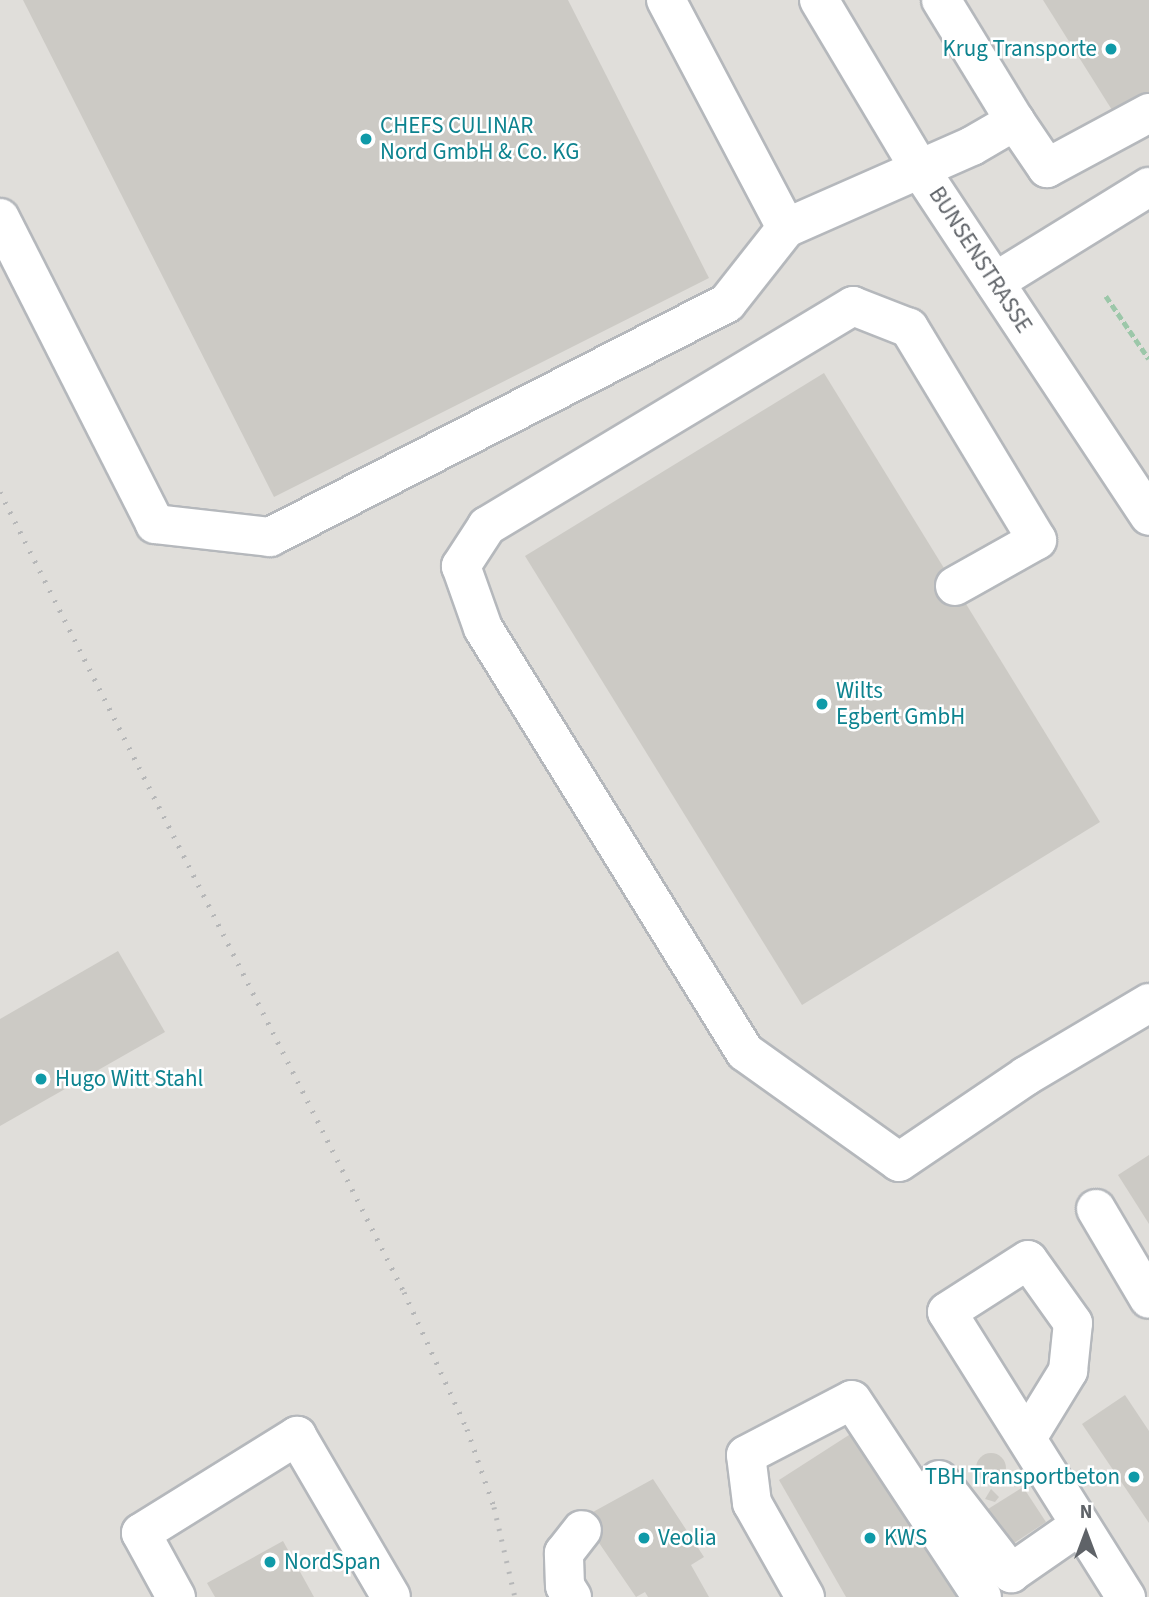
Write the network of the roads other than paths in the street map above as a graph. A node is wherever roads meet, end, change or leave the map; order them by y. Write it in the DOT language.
graph roads {
  1 [pos="666,0"];
  2 [pos="819,0"];
  3 [pos="941,0"];
  4 [pos="1149,113"];
  5 [pos="1014,121"];
  6 [pos="919,168"];
  7 [pos="1149,187"];
  8 [pos="0,218"];
  9 [pos="786,228"];
  10 [pos="995,282"];
  11 [pos="1149,516"];
  12 [pos="956,586"];
  13 [pos="1149,1003"];
  14 [pos="1096,1209"];
  15 [pos="1149,1299"];
  16 [pos="1027,1438"];
  17 [pos="939,1480"];
  18 [pos="1080,1525"];
  19 [pos="582,1530"];
  20 [pos="176,1597"];
  21 [pos="391,1597"];
  22 [pos="572,1597"];
  23 [pos="804,1597"];
  24 [pos="982,1597"];
  25 [pos="1126,1597"];
  1 -- 9 [label="street"];
  2 -- 6 [label="street, BUNSENSTRASSE"];
  3 -- 5 [label="street"];
  4 -- 5 [label="street"];
  5 -- 6 [label="street"];
  6 -- 9 [label="street"];
  6 -- 10 [label="street, BUNSENSTRASSE"];
  7 -- 10 [label="street"];
  8 -- 9 [label="street"];
  10 -- 11 [label="street, BUNSENSTRASSE"];
  12 -- 13 [label="street"];
  14 -- 15 [label="street"];
  16 -- 18 [label="street"];
  17 -- 18 [label="street"];
  18 -- 25 [label="street"];
  19 -- 22 [label="street"];
  20 -- 21 [label="street"];
  23 -- 24 [label="street"];
}
